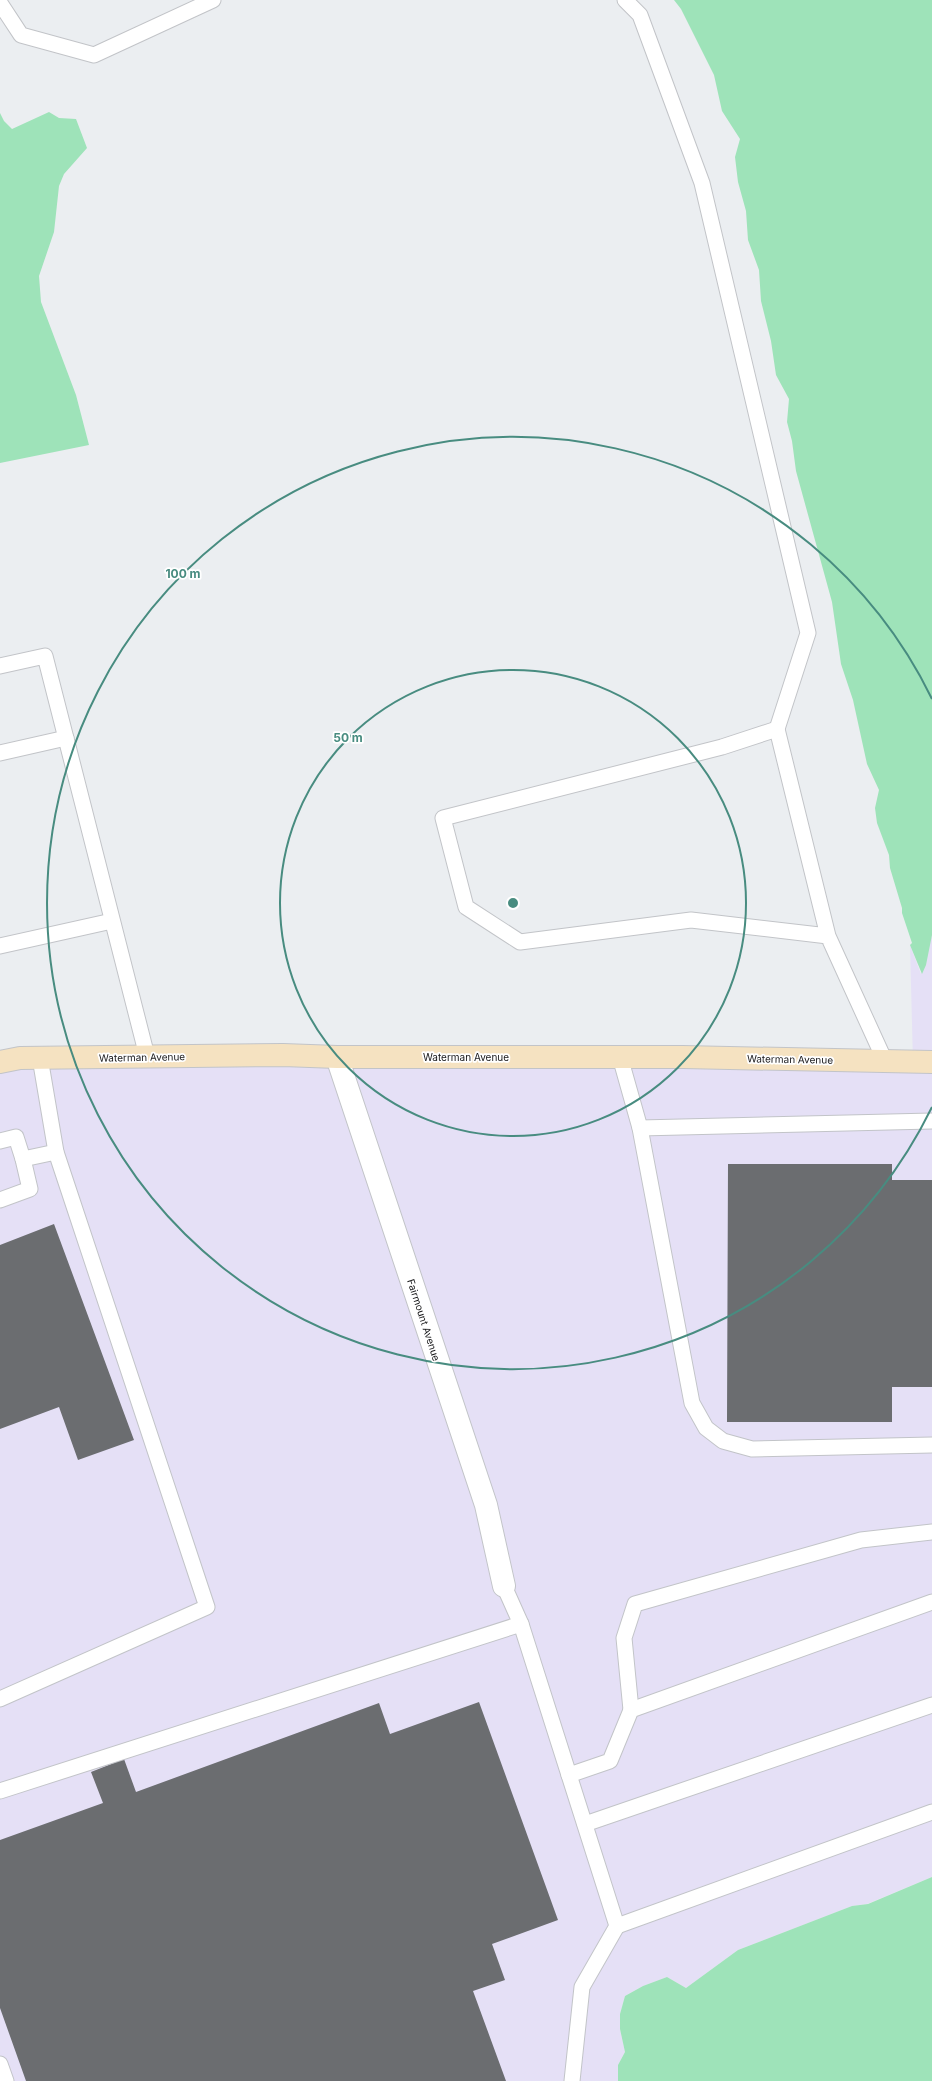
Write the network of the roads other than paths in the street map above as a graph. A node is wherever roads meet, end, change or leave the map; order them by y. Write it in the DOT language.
graph roads {
  1 [pos="213,0"];
  2 [pos="625,0"];
  3 [pos="0,3"];
  4 [pos="0,666"];
  5 [pos="777,730"];
  6 [pos="66,738"];
  7 [pos="0,753"];
  8 [pos="112,921"];
  9 [pos="828,936"];
  10 [pos="0,946"];
  11 [pos="147,1056"];
  12 [pos="337,1057"];
  13 [pos="620,1057"];
  14 [pos="40,1058"];
  15 [pos="885,1061"];
  16 [pos="0,1062"];
  17 [pos="932,1062"];
  18 [pos="932,1122"];
  19 [pos="640,1128"];
  20 [pos="0,1141"];
  21 [pos="56,1152"];
  22 [pos="23,1159"];
  23 [pos="0,1200"];
  24 [pos="932,1445"];
  25 [pos="932,1532"];
  26 [pos="504,1586"];
  27 [pos="932,1602"];
  28 [pos="521,1624"];
  29 [pos="0,1699"];
  30 [pos="932,1705"];
  31 [pos="631,1710"];
  32 [pos="569,1775"];
  33 [pos="0,1791"];
  34 [pos="932,1812"];
  35 [pos="585,1824"];
  36 [pos="617,1926"];
  37 [pos="0,2064"];
  38 [pos="6,2081"];
  39 [pos="572,2081"];
  1 -- 3 [label="lane"];
  2 -- 5 [label="lane"];
  4 -- 6 [label="lane"];
  5 -- 9 [label="lane"];
  5 -- 9 [label="lane"];
  6 -- 7 [label="lane"];
  6 -- 8 [label="lane"];
  8 -- 10 [label="lane"];
  8 -- 11 [label="lane"];
  9 -- 15 [label="lane"];
  11 -- 12 [label="main road, Waterman Avenue"];
  11 -- 14 [label="main road, Waterman Avenue"];
  12 -- 13 [label="main road, Waterman Avenue"];
  12 -- 26 [label="street, Fairmount Avenue"];
  13 -- 15 [label="main road, Waterman Avenue"];
  13 -- 19 [label="lane"];
  14 -- 16 [label="main road, Waterman Avenue"];
  14 -- 21 [label="lane"];
  15 -- 17 [label="main road, Waterman Avenue"];
  18 -- 19 [label="lane"];
  19 -- 24 [label="lane"];
  20 -- 22 [label="lane"];
  21 -- 22 [label="lane"];
  21 -- 29 [label="lane"];
  22 -- 23 [label="lane"];
  25 -- 31 [label="lane"];
  26 -- 28 [label="lane"];
  27 -- 31 [label="lane"];
  28 -- 32 [label="lane"];
  28 -- 33 [label="lane"];
  30 -- 35 [label="lane"];
  31 -- 32 [label="lane"];
  32 -- 35 [label="lane"];
  34 -- 36 [label="lane"];
  35 -- 36 [label="lane"];
  36 -- 39 [label="lane"];
  37 -- 38 [label="lane"];
}
